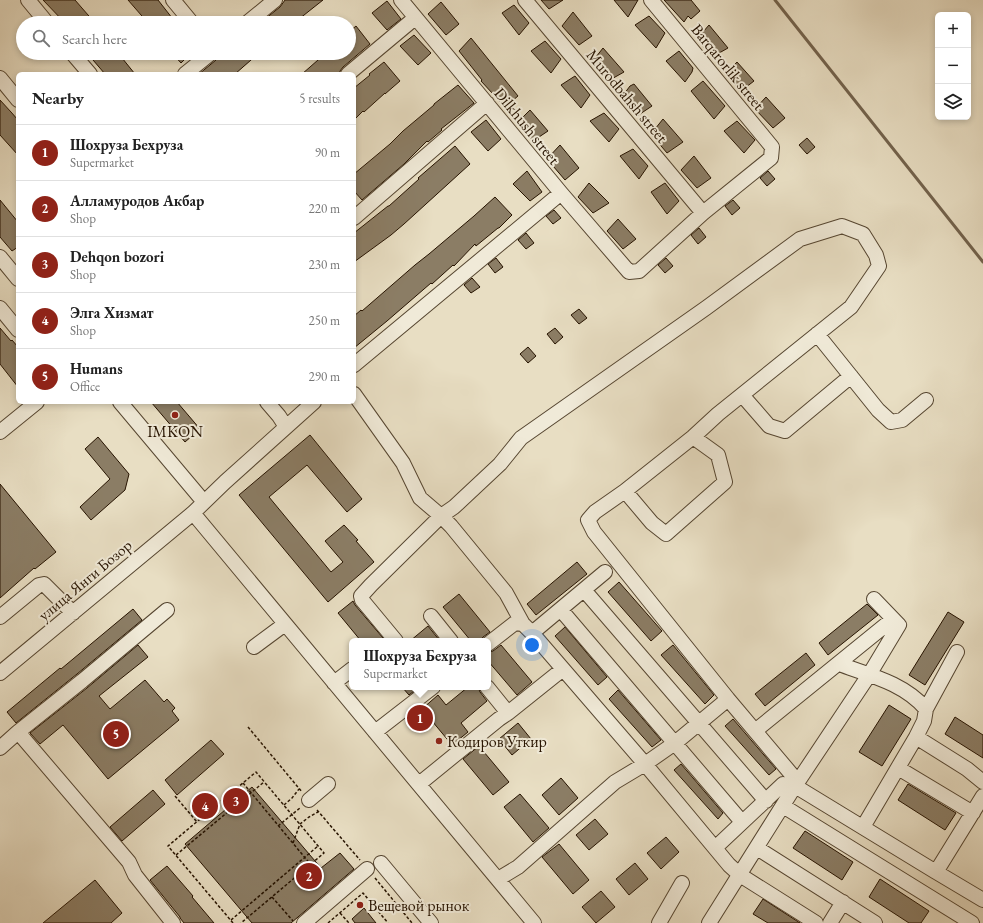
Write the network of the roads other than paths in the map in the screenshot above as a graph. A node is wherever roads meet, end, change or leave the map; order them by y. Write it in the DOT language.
graph roads {
  1 [pos="28,0"];
  2 [pos="173,0"];
  3 [pos="275,0"];
  4 [pos="401,0"];
  5 [pos="525,0"];
  6 [pos="651,0"];
  7 [pos="41,16"];
  8 [pos="186,16"];
  9 [pos="256,16"];
  10 [pos="415,18"];
  11 [pos="78,60"];
  12 [pos="202,60"];
  13 [pos="88,72"];
  14 [pos="187,72"];
  15 [pos="350,72"];
  16 [pos="0,78"];
  17 [pos="16,98"];
  18 [pos="487,103"];
  19 [pos="561,193"];
  20 [pos="703,213"];
  21 [pos="356,216"];
  22 [pos="0,257"];
  23 [pos="16,277"];
  24 [pos="0,308"];
  25 [pos="16,328"];
  26 [pos="817,334"];
  27 [pos="356,363"];
  28 [pos="851,376"];
  29 [pos="742,395"];
  30 [pos="356,397"];
  31 [pos="926,400"];
  32 [pos="34,404"];
  33 [pos="122,404"];
  34 [pos="269,404"];
  35 [pos="312,404"];
  36 [pos="286,427"];
  37 [pos="0,432"];
  38 [pos="693,437"];
  39 [pos="626,491"];
  40 [pos="204,502"];
  41 [pos="193,513"];
  42 [pos="441,516"];
  43 [pos="605,572"];
  44 [pos="584,590"];
  45 [pos="874,599"];
  46 [pos="168,610"];
  47 [pos="561,610"];
  48 [pos="73,613"];
  49 [pos="0,616"];
  50 [pos="431,616"];
  51 [pos="893,619"];
  52 [pos="285,624"];
  53 [pos="527,628"];
  54 [pos="391,638"];
  55 [pos="448,638"];
  56 [pos="491,642"];
  57 [pos="254,647"];
  58 [pos="958,652"];
  59 [pos="838,664"];
  60 [pos="563,669"];
  61 [pos="349,671"];
  62 [pos="0,674"];
  63 [pos="868,675"];
  64 [pos="334,683"];
  65 [pos="429,690"];
  66 [pos="489,690"];
  67 [pos="728,699"];
  68 [pos="926,709"];
  69 [pos="508,713"];
  70 [pos="699,723"];
  71 [pos="755,731"];
  72 [pos="18,732"];
  73 [pos="376,732"];
  74 [pos="916,737"];
  75 [pos="675,743"];
  76 [pos="0,748"];
  77 [pos="645,764"];
  78 [pos="898,768"];
  79 [pos="983,782"];
  80 [pos="328,784"];
  81 [pos="419,784"];
  82 [pos="792,784"];
  83 [pos="983,796"];
  84 [pos="309,800"];
  85 [pos="766,801"];
  86 [pos="783,806"];
  87 [pos="973,813"];
  88 [pos="742,822"];
  89 [pos="863,828"];
  90 [pos="715,848"];
  91 [pos="757,848"];
  92 [pos="381,863"];
  93 [pos="367,869"];
  94 [pos="936,872"];
  95 [pos="740,875"];
  96 [pos="498,879"];
  97 [pos="682,884"];
  98 [pos="983,900"];
  99 [pos="843,902"];
  100 [pos="710,922"];
  101 [pos="173,923"];
  102 [pos="304,923"];
  103 [pos="432,923"];
  104 [pos="534,923"];
  105 [pos="659,923"];
  106 [pos="816,923"];
  107 [pos="830,923"];
  108 [pos="875,923"];
  109 [pos="972,923"];
  1 -- 7 [label="street"];
  2 -- 8 [label="street"];
  3 -- 9 [label="street"];
  4 -- 10 [label="street, Dilkhush street"];
  5 -- 20 [label="street, Murodbahsh street"];
  6 -- 20 [label="street, Barqarorlik street"];
  10 -- 15 [label="street"];
  10 -- 18 [label="street, Dilkhush street"];
  11 -- 13 [label="street"];
  12 -- 14 [label="street"];
  16 -- 17 [label="street"];
  18 -- 19 [label="street, Dilkhush street"];
  18 -- 21 [label="street"];
  19 -- 20 [label="street, Dilkhush street"];
  19 -- 27 [label="street"];
  22 -- 23 [label="street"];
  24 -- 25 [label="street"];
  26 -- 28 [label="street"];
  26 -- 29 [label="street"];
  26 -- 42 [label="street"];
  28 -- 29 [label="street"];
  28 -- 31 [label="street"];
  29 -- 38 [label="street"];
  30 -- 42 [label="street"];
  32 -- 37 [label="street"];
  33 -- 40 [label="street"];
  34 -- 36 [label="street"];
  35 -- 36 [label="street, улица Янги Бозор"];
  36 -- 40 [label="street, улица Янги Бозор"];
  38 -- 39 [label="street"];
  38 -- 39 [label="street"];
  39 -- 67 [label="street"];
  40 -- 41 [label="street, улица Янги Бозор"];
  41 -- 48 [label="street, улица Янги Бозор"];
  41 -- 52 [label="street"];
  42 -- 53 [label="street"];
  42 -- 54 [label="street"];
  43 -- 44 [label="street"];
  44 -- 47 [label="street"];
  44 -- 70 [label="street"];
  45 -- 51 [label="street"];
  46 -- 72 [label="street"];
  47 -- 53 [label="street"];
  47 -- 75 [label="street"];
  48 -- 49 [label="street"];
  48 -- 62 [label="street, улица Янги Бозор"];
  50 -- 55 [label="street"];
  51 -- 59 [label="street"];
  51 -- 63 [label="street"];
  52 -- 57 [label="street"];
  52 -- 64 [label="street"];
  53 -- 56 [label="street"];
  53 -- 60 [label="street"];
  58 -- 68 [label="street"];
  59 -- 63 [label="street"];
  59 -- 71 [label="street"];
  60 -- 69 [label="street"];
  60 -- 77 [label="street"];
  61 -- 64 [label="street"];
  63 -- 68 [label="street"];
  63 -- 82 [label="street"];
  64 -- 73 [label="street"];
  65 -- 73 [label="street"];
  66 -- 69 [label="street"];
  67 -- 70 [label="street"];
  67 -- 71 [label="street"];
  68 -- 74 [label="street"];
  69 -- 81 [label="street"];
  70 -- 75 [label="street"];
  70 -- 85 [label="street"];
  71 -- 82 [label="street"];
  72 -- 76 [label="street"];
  72 -- 101 [label="street"];
  73 -- 81 [label="street"];
  74 -- 78 [label="street"];
  74 -- 79 [label="street"];
  75 -- 77 [label="street"];
  75 -- 88 [label="street"];
  77 -- 90 [label="street"];
  77 -- 96 [label="street"];
  78 -- 87 [label="street"];
  78 -- 89 [label="street"];
  80 -- 84 [label="street"];
  81 -- 96 [label="street"];
  82 -- 85 [label="street"];
  82 -- 86 [label="street"];
  82 -- 89 [label="street"];
  83 -- 87 [label="street"];
  85 -- 88 [label="street"];
  86 -- 91 [label="street"];
  86 -- 109 [label="street"];
  87 -- 94 [label="street"];
  88 -- 90 [label="street"];
  89 -- 94 [label="street"];
  90 -- 95 [label="street"];
  91 -- 95 [label="street"];
  91 -- 99 [label="street"];
  92 -- 103 [label="street"];
  93 -- 102 [label="street"];
  94 -- 98 [label="street"];
  95 -- 100 [label="street"];
  95 -- 106 [label="street"];
  96 -- 104 [label="street"];
  97 -- 105 [label="street"];
  99 -- 107 [label="street"];
  99 -- 108 [label="street"];
}
